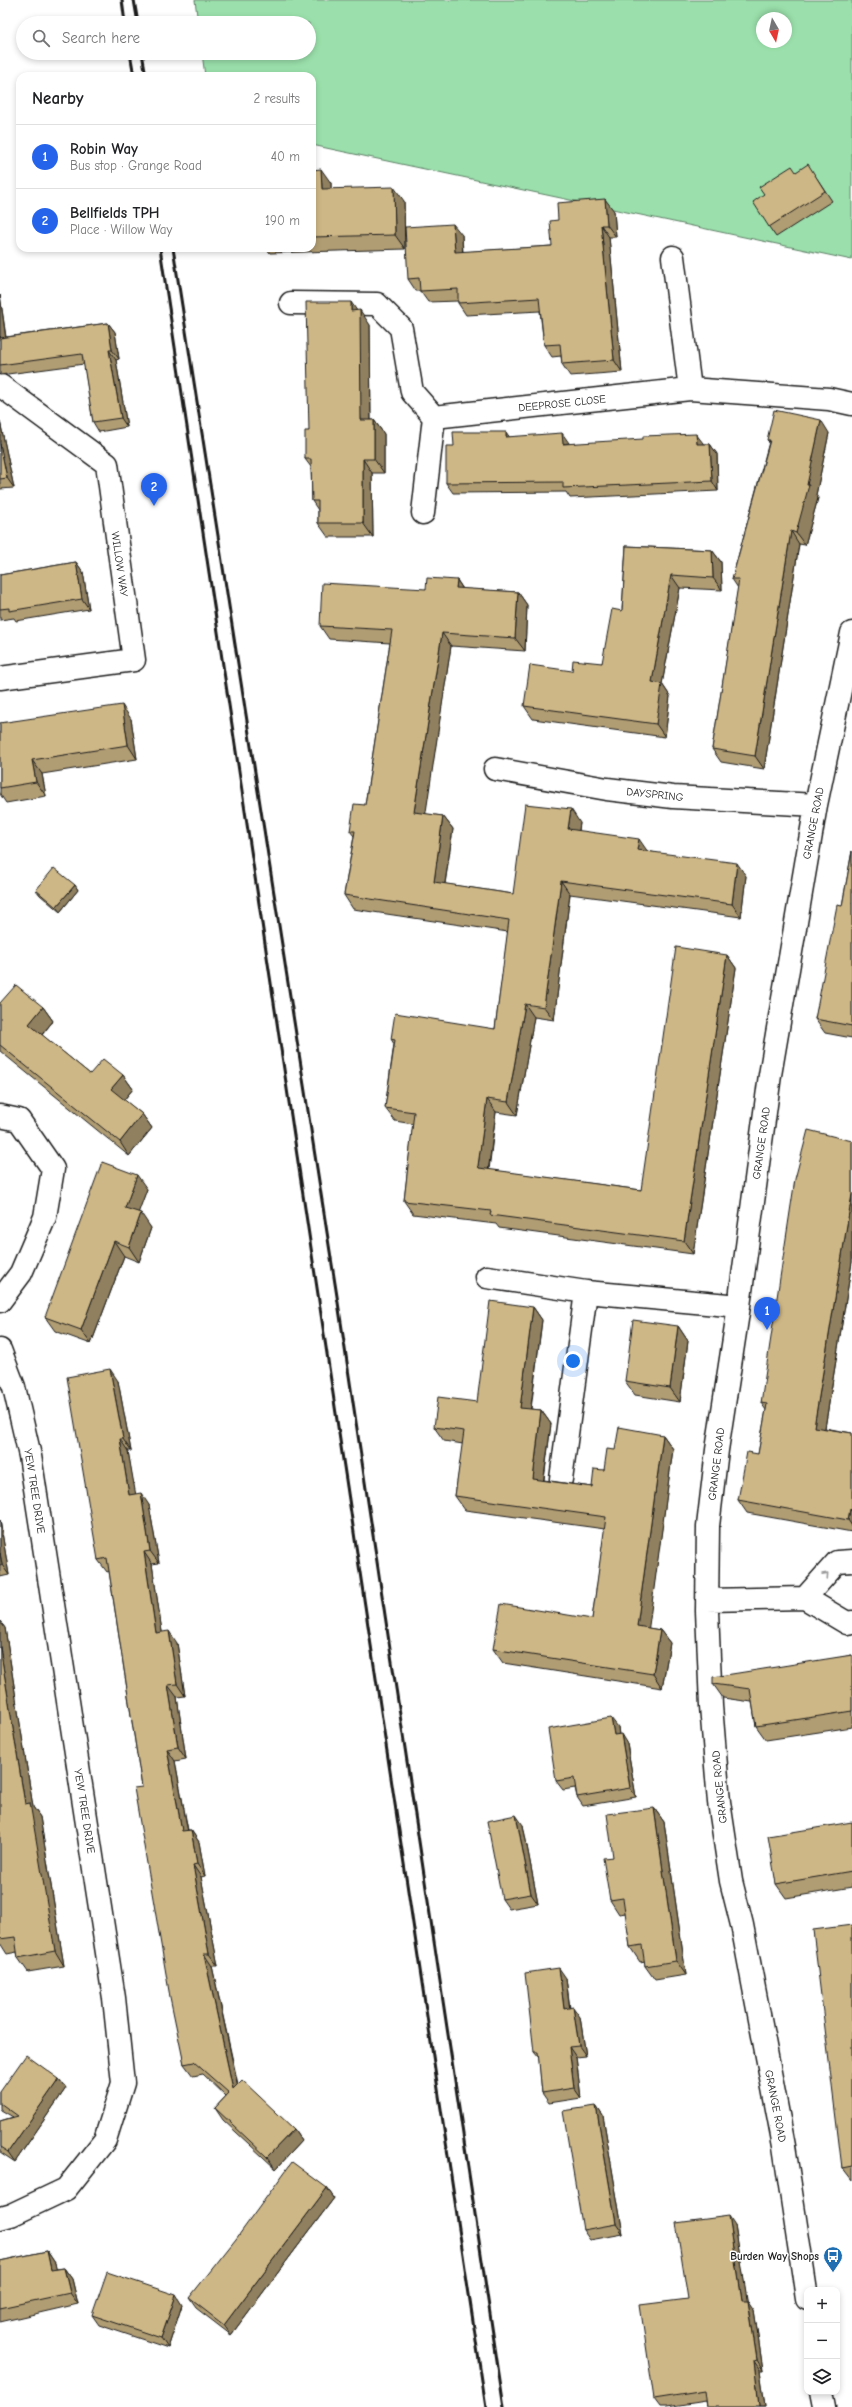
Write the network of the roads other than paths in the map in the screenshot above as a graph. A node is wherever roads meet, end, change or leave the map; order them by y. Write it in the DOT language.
graph roads {
  1 [pos="673,257"];
  2 [pos="291,303"];
  3 [pos="1,386"];
  4 [pos="690,389"];
  5 [pos="852,404"];
  6 [pos="434,417"];
  7 [pos="423,513"];
  8 [pos="852,633"];
  9 [pos="0,678"];
  10 [pos="495,769"];
  11 [pos="816,805"];
  12 [pos="0,1116"];
  13 [pos="487,1277"];
  14 [pos="586,1292"];
  15 [pos="0,1301"];
  16 [pos="739,1306"];
  17 [pos="0,1350"];
  18 [pos="561,1479"];
  19 [pos="852,1561"];
  20 [pos="805,1598"];
  21 [pos="707,1600"];
  22 [pos="852,1622"];
  23 [pos="0,2218"];
  24 [pos="805,2287"];
  25 [pos="822,2395"];
  26 [pos="824,2407"];
  1 -- 4 [label="street"];
  2 -- 6 [label="street"];
  3 -- 9 [label="street, WILLOW WAY"];
  4 -- 5 [label="street, DEEPROSE CLOSE"];
  4 -- 6 [label="street, DEEPROSE CLOSE"];
  6 -- 7 [label="street"];
  8 -- 11 [label="street, GRANGE ROAD"];
  10 -- 11 [label="street, DAYSPRING"];
  11 -- 16 [label="street, GRANGE ROAD"];
  12 -- 15 [label="street"];
  13 -- 14 [label="street"];
  14 -- 16 [label="street"];
  14 -- 18 [label="street"];
  16 -- 21 [label="street, GRANGE ROAD"];
  17 -- 23 [label="street, YEW TREE DRIVE"];
  20 -- 19 [label="street, one-way"];
  20 -- 21 [label="street"];
  20 -- 22 [label="street"];
  21 -- 24 [label="street, GRANGE ROAD"];
  25 -- 26 [label="street"];
}
